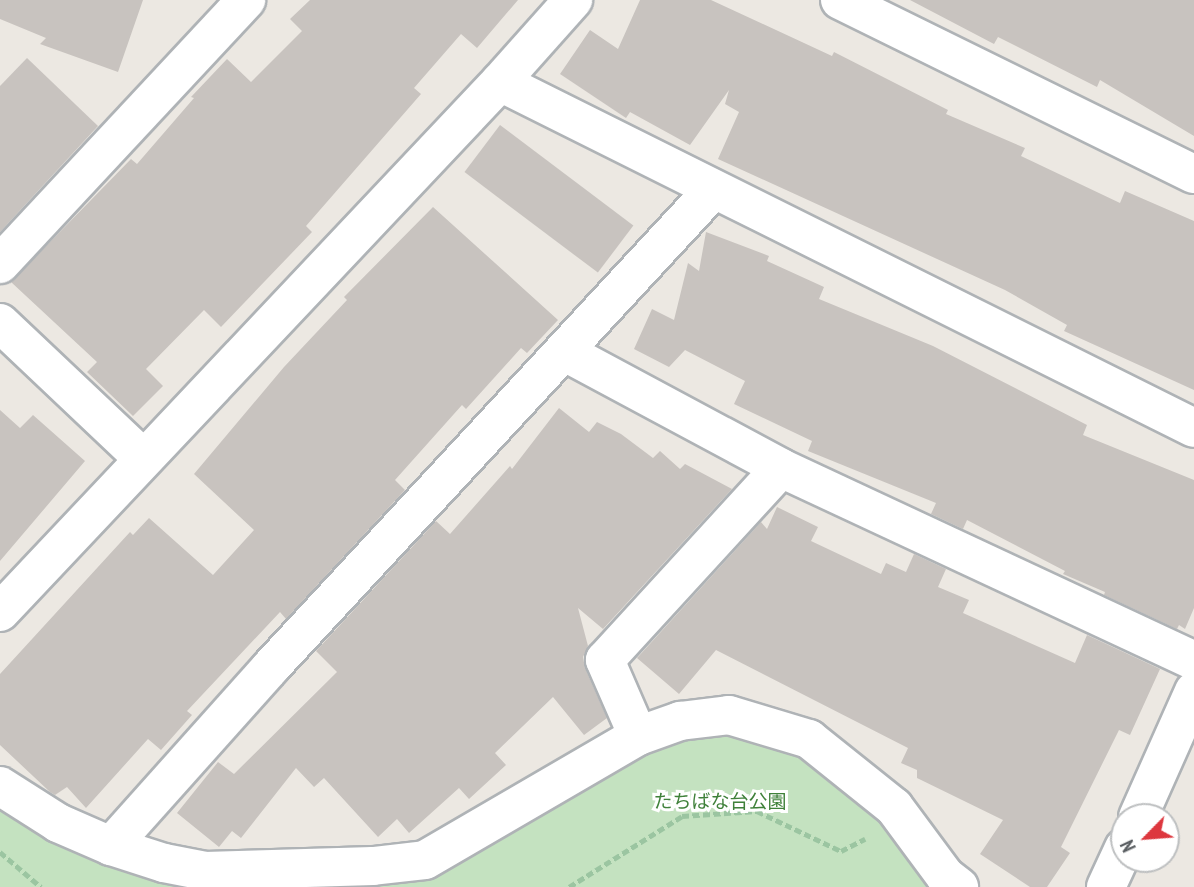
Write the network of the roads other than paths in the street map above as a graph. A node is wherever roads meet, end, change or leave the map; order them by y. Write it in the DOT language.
graph roads {
  1 [pos="247,0"];
  2 [pos="573,0"];
  3 [pos="840,0"];
  4 [pos="500,82"];
  5 [pos="1194,174"];
  6 [pos="713,190"];
  7 [pos="0,264"];
  8 [pos="0,323"];
  9 [pos="565,352"];
  10 [pos="1194,428"];
  11 [pos="143,458"];
  12 [pos="781,468"];
  13 [pos="0,612"];
  14 [pos="1194,661"];
  15 [pos="1194,691"];
  16 [pos="638,736"];
  17 [pos="0,786"];
  18 [pos="1144,803"];
  19 [pos="111,846"];
  20 [pos="959,887"];
  1 -- 7 [label="street"];
  2 -- 4 [label="street"];
  3 -- 5 [label="street"];
  4 -- 6 [label="street"];
  4 -- 11 [label="street"];
  6 -- 9 [label="street"];
  6 -- 10 [label="street"];
  8 -- 11 [label="street"];
  9 -- 12 [label="street"];
  9 -- 19 [label="street"];
  11 -- 13 [label="street"];
  12 -- 14 [label="street"];
  12 -- 16 [label="street"];
  15 -- 18 [label="street"];
  16 -- 19 [label="street"];
  16 -- 20 [label="street"];
  17 -- 19 [label="street"];
}
